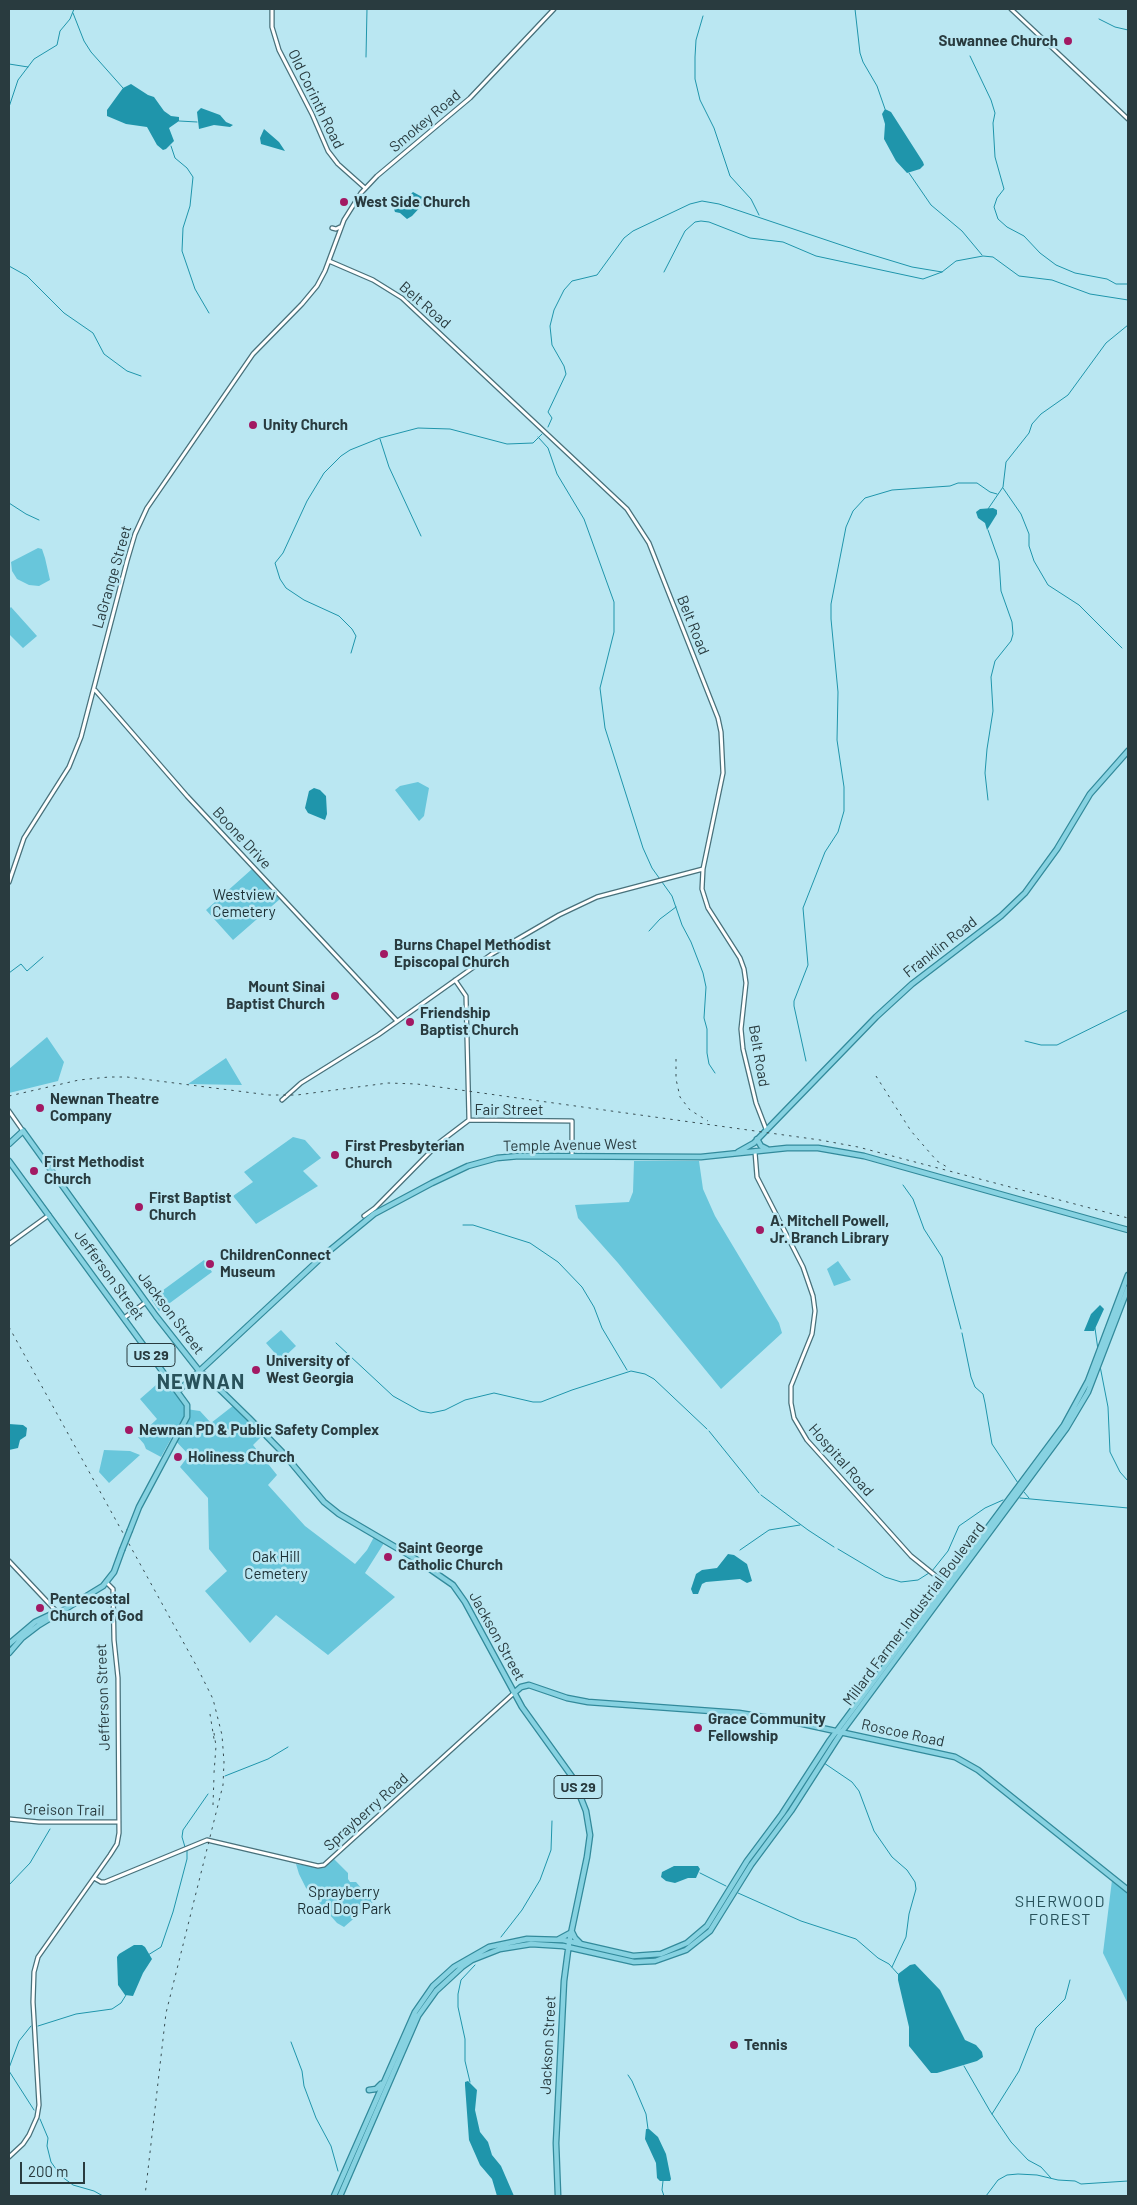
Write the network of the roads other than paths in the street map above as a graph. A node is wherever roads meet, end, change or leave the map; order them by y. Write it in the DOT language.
graph roads {
  1 [pos="272,9"];
  2 [pos="554,9"];
  3 [pos="1011,9"];
  4 [pos="1128,119"];
  5 [pos="365,188"];
  6 [pos="341,227"];
  7 [pos="332,228"];
  8 [pos="331,254"];
  9 [pos="329,261"];
  10 [pos="338,265"];
  11 [pos="325,270"];
  12 [pos="94,690"];
  13 [pos="1128,751"];
  14 [pos="703,869"];
  15 [pos="9,882"];
  16 [pos="455,980"];
  17 [pos="397,1021"];
  18 [pos="282,1100"];
  19 [pos="9,1111"];
  20 [pos="468,1120"];
  21 [pos="766,1129"];
  22 [pos="23,1131"];
  23 [pos="757,1139"];
  24 [pos="9,1144"];
  25 [pos="768,1150"];
  26 [pos="755,1152"];
  27 [pos="737,1153"];
  28 [pos="572,1156"];
  29 [pos="9,1161"];
  30 [pos="49,1215"];
  31 [pos="366,1217"];
  32 [pos="1128,1230"];
  33 [pos="9,1244"];
  34 [pos="1128,1275"];
  35 [pos="1128,1288"];
  36 [pos="146,1302"];
  37 [pos="124,1318"];
  38 [pos="200,1372"];
  39 [pos="178,1391"];
  40 [pos="9,1560"];
  41 [pos="954,1572"];
  42 [pos="940,1580"];
  43 [pos="107,1583"];
  44 [pos="948,1585"];
  45 [pos="939,1592"];
  46 [pos="57,1612"];
  47 [pos="9,1644"];
  48 [pos="9,1653"];
  49 [pos="514,1693"];
  50 [pos="848,1724"];
  51 [pos="825,1729"];
  52 [pos="839,1732"];
  53 [pos="857,1736"];
  54 [pos="830,1740"];
  55 [pos="9,1819"];
  56 [pos="119,1822"];
  57 [pos="94,1878"];
  58 [pos="1128,1890"];
  59 [pos="572,1932"];
  60 [pos="556,1942"];
  61 [pos="569,1944"];
  62 [pos="580,1947"];
  63 [pos="567,1959"];
  64 [pos="386,2077"];
  65 [pos="369,2090"];
  66 [pos="9,2157"];
  67 [pos="334,2196"];
  68 [pos="340,2196"];
  69 [pos="558,2196"];
  1 -- 5 [label="street, Old Corinth Road"];
  2 -- 5 [label="street, Smokey Road"];
  3 -- 4 [label="street"];
  5 -- 6 [label="street, Smokey Road"];
  6 -- 7 [label="street"];
  6 -- 8 [label="street, Smokey Road"];
  8 -- 9 [label="street, Smokey Road"];
  8 -- 10 [label="street"];
  9 -- 10 [label="street, Belt Road"];
  9 -- 11 [label="street, LaGrange Street"];
  10 -- 11 [label="street"];
  10 -- 14 [label="street, Belt Road"];
  11 -- 12 [label="street, LaGrange Street"];
  12 -- 15 [label="street, LaGrange Street"];
  12 -- 17 [label="street, Boone Drive"];
  13 -- 21 [label="main road, Franklin Road"];
  14 -- 16 [label="street"];
  14 -- 21 [label="street, Belt Road"];
  16 -- 17 [label="street"];
  16 -- 20 [label="street"];
  17 -- 18 [label="street"];
  19 -- 22 [label="street"];
  20 -- 28 [label="street, Fair Street"];
  20 -- 31 [label="street, Fair Street"];
  21 -- 23 [label="main road, Franklin Road"];
  22 -- 24 [label="main road"];
  22 -- 36 [label="main road, Jackson Street / US 29"];
  23 -- 25 [label="main road"];
  23 -- 26 [label="main road"];
  23 -- 27 [label="main road, Franklin Road"];
  25 -- 26 [label="main road, Temple Avenue West"];
  25 -- 32 [label="main road, Temple Avenue West"];
  26 -- 27 [label="main road, Temple Avenue West"];
  26 -- 42 [label="street, Hospital Road"];
  27 -- 28 [label="main road, Temple Avenue West"];
  28 -- 31 [label="main road, Temple Avenue West"];
  29 -- 30 [label="main road, Jefferson Street / US 29"];
  30 -- 33 [label="street"];
  30 -- 37 [label="main road, Jefferson Street / US 29"];
  31 -- 38 [label="main road, Temple Avenue West"];
  34 -- 41 [label="main road, Millard Farmer Industrial Boulevard"];
  35 -- 44 [label="main road, Millard Farmer Industrial Boulevard"];
  36 -- 37 [label="street"];
  36 -- 38 [label="main road, Jackson Street / US 29"];
  37 -- 39 [label="main road, Jefferson Street / US 29"];
  38 -- 39 [label="main road, US 29"];
  38 -- 49 [label="main road, Jackson Street / US 29"];
  39 -- 43 [label="main road, Jefferson Street, bridge"];
  40 -- 46 [label="street"];
  41 -- 42 [label="main road"];
  41 -- 44 [label="main road, Millard Farmer Industrial Boulevard"];
  42 -- 44 [label="street, Hospital Road"];
  42 -- 45 [label="main road"];
  43 -- 46 [label="main road"];
  43 -- 56 [label="street, Jefferson Street"];
  44 -- 45 [label="main road, Millard Farmer Industrial Boulevard"];
  44 -- 50 [label="main road, Millard Farmer Industrial Boulevard"];
  45 -- 52 [label="main road, Millard Farmer Industrial Boulevard"];
  46 -- 47 [label="main road"];
  46 -- 48 [label="main road"];
  49 -- 51 [label="main road, Roscoe Road"];
  49 -- 57 [label="street, Sprayberry Road"];
  49 -- 59 [label="main road, Jackson Street / US 29"];
  50 -- 52 [label="main road, Millard Farmer Industrial Boulevard"];
  50 -- 53 [label="main road"];
  51 -- 52 [label="main road, Roscoe Road"];
  51 -- 54 [label="main road"];
  52 -- 53 [label="main road, Roscoe Road"];
  52 -- 54 [label="main road, Millard Farmer Industrial Boulevard"];
  52 -- 62 [label="main road, Millard Farmer Industrial Boulevard"];
  53 -- 58 [label="main road, Roscoe Road"];
  54 -- 62 [label="main road, Millard Farmer Industrial Boulevard"];
  55 -- 56 [label="street, Greison Trail"];
  56 -- 57 [label="street, Jefferson Street"];
  57 -- 66 [label="street, Jefferson Street"];
  59 -- 60 [label="main road"];
  59 -- 61 [label="main road, Jackson Street / US 29"];
  59 -- 62 [label="main road"];
  60 -- 61 [label="main road, Millard Farmer Industrial Boulevard"];
  60 -- 63 [label="main road"];
  60 -- 64 [label="main road, Millard Farmer Industrial Boulevard"];
  60 -- 68 [label="main road, Millard Farmer Industrial Boulevard"];
  61 -- 62 [label="main road, Millard Farmer Industrial Boulevard"];
  61 -- 63 [label="main road, Jackson Street / US 29"];
  62 -- 63 [label="main road"];
  63 -- 69 [label="main road, Jackson Street / US 29"];
  64 -- 65 [label="main road"];
  64 -- 67 [label="main road, Millard Farmer Industrial Boulevard"];
}
